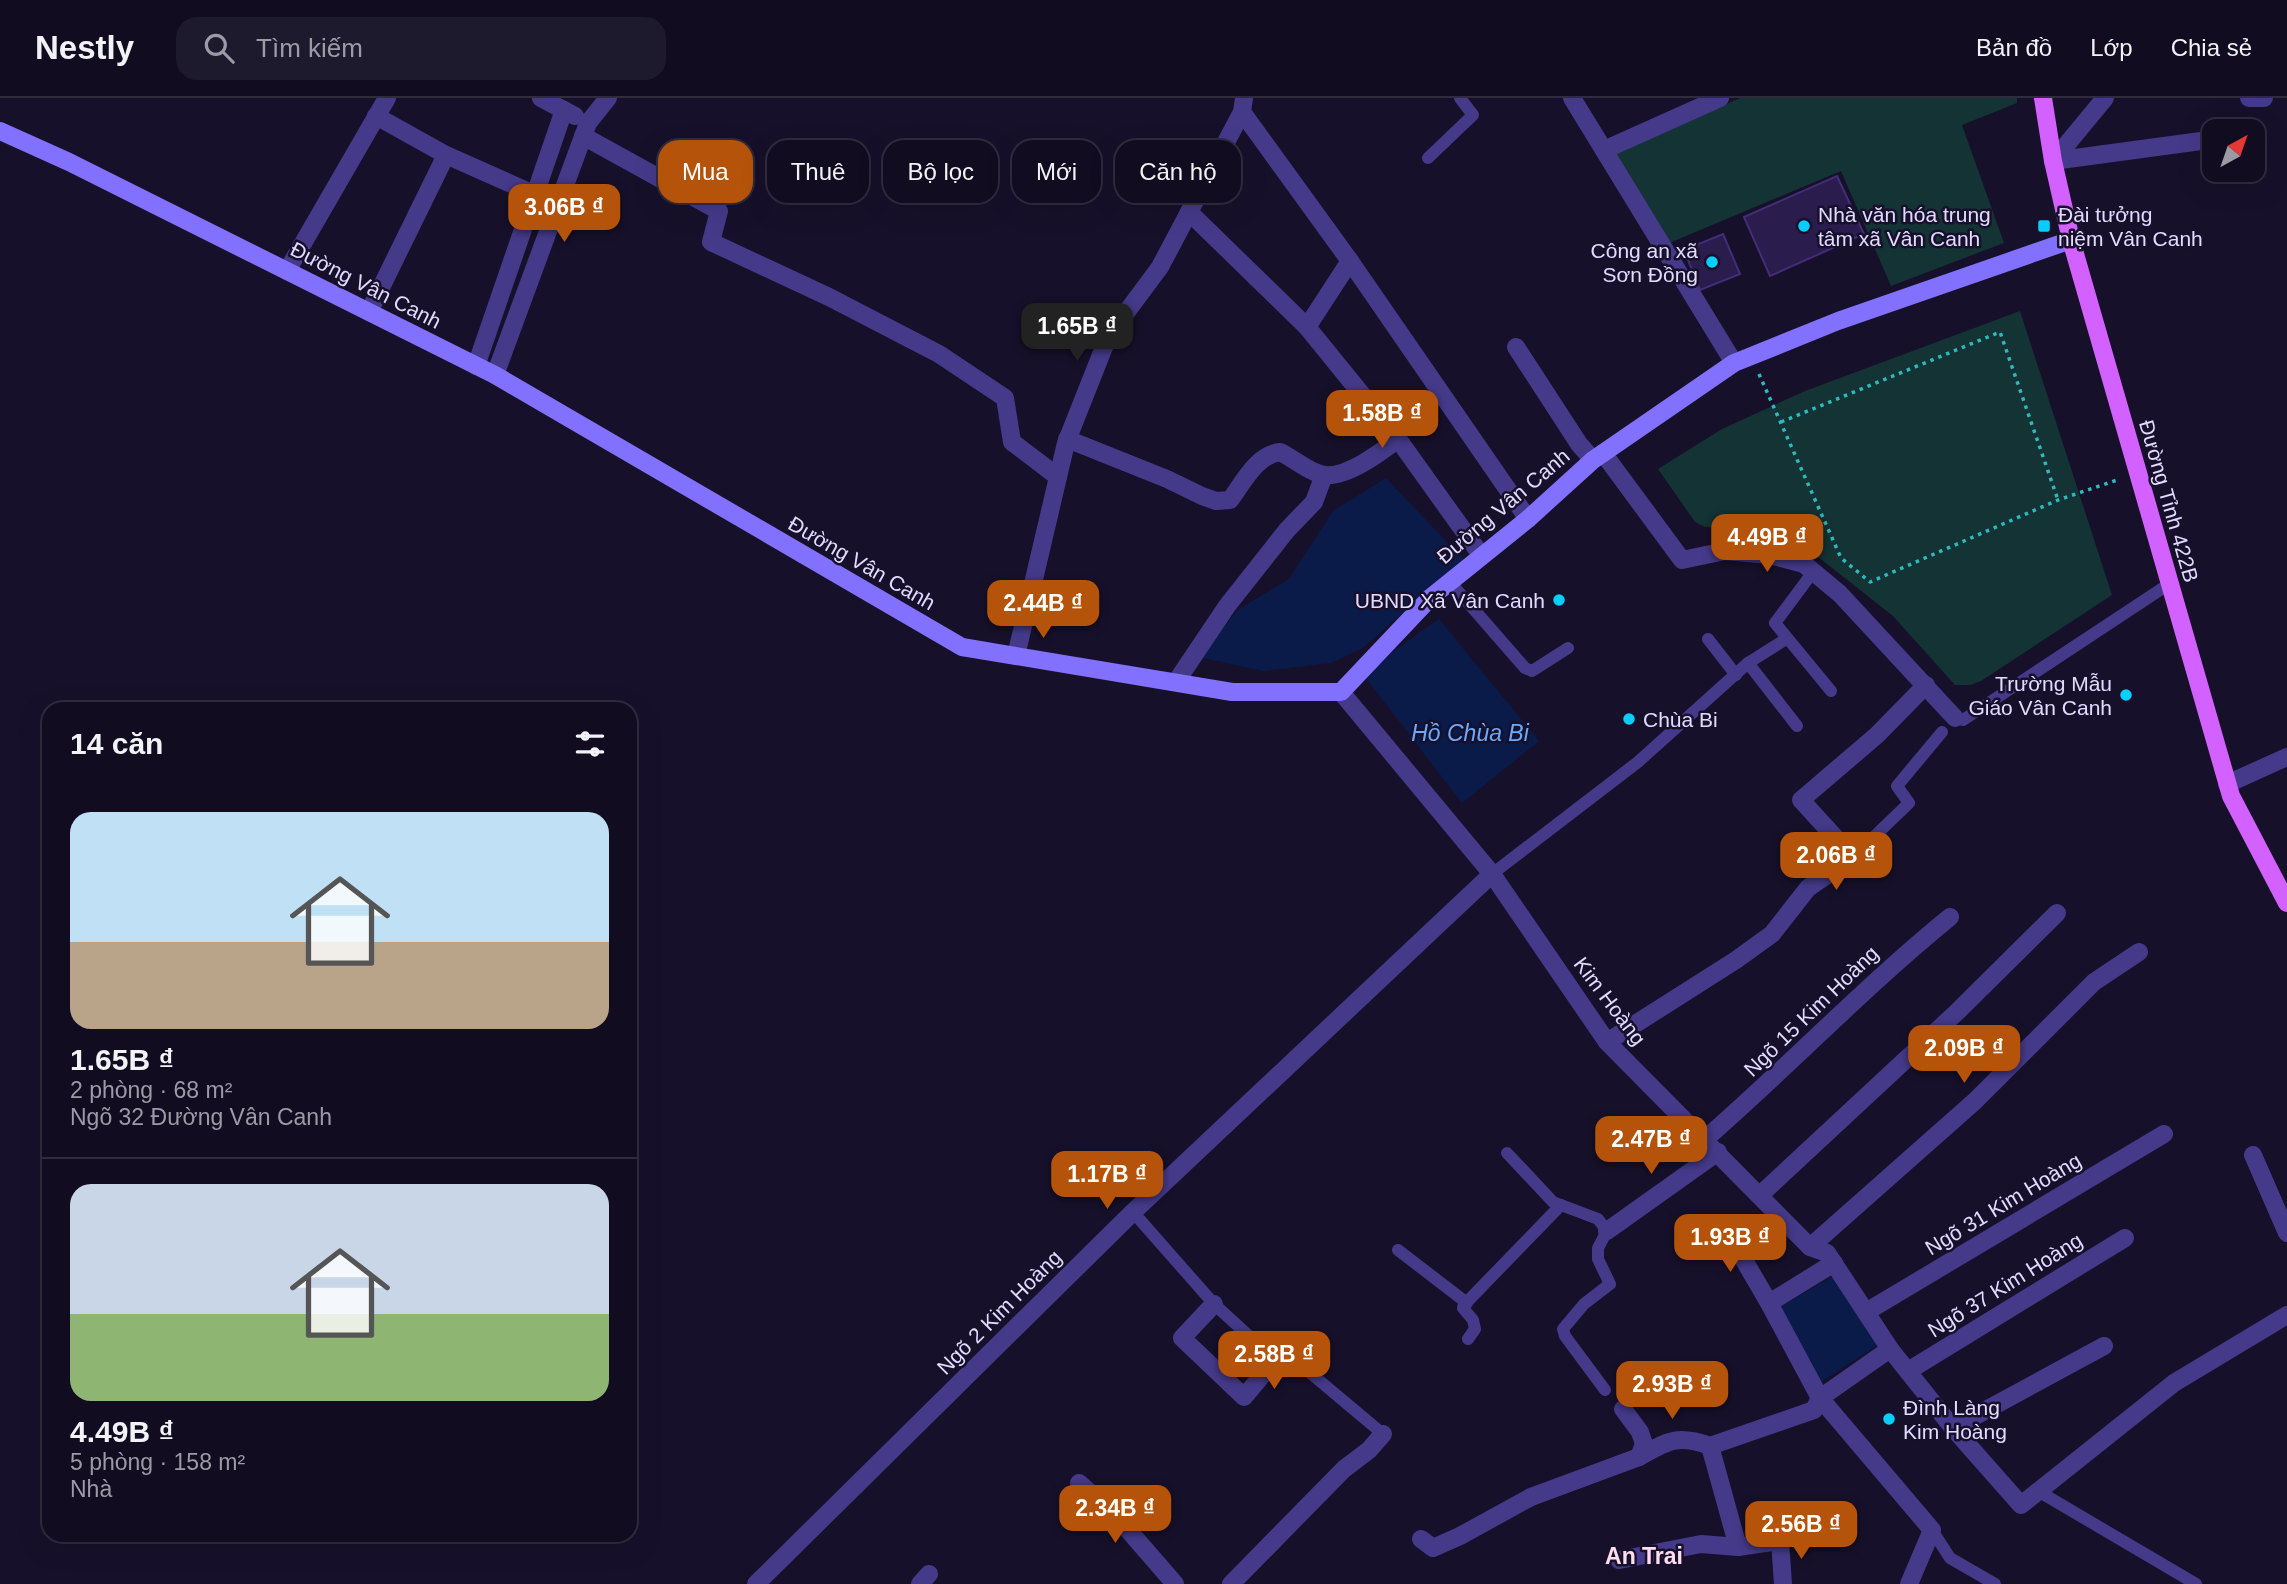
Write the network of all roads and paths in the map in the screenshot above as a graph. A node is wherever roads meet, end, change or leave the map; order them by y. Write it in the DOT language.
graph roads {
  1 [pos="387,98"];
  2 [pos="541,98"];
  3 [pos="608,98"];
  4 [pos="1460,98"];
  5 [pos="1572,98"];
  6 [pos="1720,98"];
  7 [pos="2043,98"];
  8 [pos="2105,98"];
  9 [pos="2249,98"];
  10 [pos="2264,98"];
  11 [pos="1243,105"];
  12 [pos="564,110"];
  13 [pos="376,116"];
  14 [pos="586,130"];
  15 [pos="0,131"];
  16 [pos="2201,141"];
  17 [pos="1604,150"];
  18 [pos="446,155"];
  19 [pos="1428,158"];
  20 [pos="2053,161"];
  21 [pos="536,195"];
  22 [pos="1189,212"];
  23 [pos="2071,240"];
  24 [pos="1350,261"];
  25 [pos="287,271"];
  26 [pos="369,312"];
  27 [pos="1307,327"];
  28 [pos="1516,347"];
  29 [pos="1751,356"];
  30 [pos="1734,363"];
  31 [pos="476,366"];
  32 [pos="495,375"];
  33 [pos="1781,422"];
  34 [pos="1067,439"];
  35 [pos="1398,439"];
  36 [pos="1598,456"];
  37 [pos="2137,474"];
  38 [pos="1324,475"];
  39 [pos="1058,477"];
  40 [pos="2058,500"];
  41 [pos="1528,519"];
  42 [pos="1481,555"];
  43 [pos="1813,572"];
  44 [pos="1450,582"];
  45 [pos="2169,584"];
  46 [pos="1708,639"];
  47 [pos="1786,639"];
  48 [pos="1568,648"];
  49 [pos="1016,656"];
  50 [pos="1748,663"];
  51 [pos="1736,675"];
  52 [pos="1176,682"];
  53 [pos="1926,685"];
  54 [pos="1831,691"];
  55 [pos="1341,692"];
  56 [pos="1955,718"];
  57 [pos="1797,726"];
  58 [pos="1942,732"];
  59 [pos="2287,757"];
  60 [pos="2227,784"];
  61 [pos="1853,857"];
  62 [pos="1492,874"];
  63 [pos="2287,903"];
  64 [pos="2057,913"];
  65 [pos="1950,917"];
  66 [pos="2139,952"];
  67 [pos="1607,1041"];
  68 [pos="2164,1134"];
  69 [pos="1711,1146"];
  70 [pos="1507,1153"];
  71 [pos="2253,1155"];
  72 [pos="1760,1195"];
  73 [pos="1561,1205"];
  74 [pos="1133,1212"];
  75 [pos="1712,1227"];
  76 [pos="1607,1231"];
  77 [pos="2287,1233"];
  78 [pos="2125,1238"];
  79 [pos="1810,1247"];
  80 [pos="1398,1250"];
  81 [pos="1834,1263"];
  82 [pos="1467,1303"];
  83 [pos="1769,1303"];
  84 [pos="1214,1304"];
  85 [pos="1866,1312"];
  86 [pos="2287,1315"];
  87 [pos="1468,1339"];
  88 [pos="2104,1346"];
  89 [pos="1890,1349"];
  90 [pos="1275,1360"];
  91 [pos="1908,1371"];
  92 [pos="1605,1390"];
  93 [pos="1820,1398"];
  94 [pos="1623,1409"];
  95 [pos="1953,1428"];
  96 [pos="1383,1434"];
  97 [pos="1710,1446"];
  98 [pos="1639,1457"];
  99 [pos="1079,1483"];
  100 [pos="2038,1491"];
  101 [pos="1932,1530"];
  102 [pos="1421,1539"];
  103 [pos="1738,1547"];
  104 [pos="1619,1560"];
  105 [pos="756,1584"];
  106 [pos="1175,1584"];
  107 [pos="1231,1584"];
  108 [pos="1783,1584"];
  109 [pos="1909,1584"];
  110 [pos="1995,1584"];
  111 [pos="2196,1584"];
  1 -- 13 [label="street"];
  2 -- 12 [label="street"];
  3 -- 14 [label="street"];
  4 -- 19 [label="lane"];
  5 -- 17 [label="street"];
  6 -- 17 [label="street"];
  7 -- 20 [label="main road, Đường Tỉnh 422B"];
  8 -- 20 [label="street"];
  9 -- 10 [label="street"];
  11 -- 22 [label="street"];
  11 -- 24 [label="street"];
  12 -- 14 [label="street"];
  12 -- 21 [label="street"];
  13 -- 18 [label="street"];
  13 -- 25 [label="street"];
  14 -- 32 [label="street"];
  14 -- 39 [label="street"];
  15 -- 25 [label="street, Đường Vân Canh"];
  16 -- 20 [label="street"];
  17 -- 30 [label="street"];
  18 -- 21 [label="street"];
  18 -- 26 [label="street"];
  20 -- 23 [label="main road, Đường Tỉnh 422B"];
  21 -- 31 [label="street"];
  22 -- 27 [label="street"];
  22 -- 34 [label="street"];
  23 -- 29 [label="street, Đường Vân Canh"];
  23 -- 37 [label="main road, Đường Tỉnh 422B"];
  24 -- 27 [label="street"];
  24 -- 41 [label="street"];
  25 -- 26 [label="street, Đường Vân Canh"];
  26 -- 31 [label="street, Đường Vân Canh"];
  27 -- 35 [label="street"];
  28 -- 36 [label="street"];
  29 -- 30 [label="street, Đường Vân Canh"];
  29 -- 33 [label="path"];
  30 -- 36 [label="street, Đường Vân Canh"];
  31 -- 32 [label="street, Đường Vân Canh"];
  32 -- 49 [label="street, Đường Vân Canh"];
  33 -- 40 [label="path"];
  33 -- 40 [label="path"];
  34 -- 38 [label="street"];
  34 -- 39 [label="street"];
  35 -- 38 [label="street"];
  35 -- 42 [label="street"];
  36 -- 41 [label="street, Đường Vân Canh"];
  36 -- 43 [label="street"];
  37 -- 40 [label="path"];
  37 -- 45 [label="main road, Đường Tỉnh 422B"];
  38 -- 52 [label="street"];
  39 -- 49 [label="street"];
  41 -- 42 [label="street, Đường Vân Canh"];
  42 -- 44 [label="street, Đường Vân Canh"];
  43 -- 47 [label="lane"];
  43 -- 53 [label="street"];
  44 -- 48 [label="lane"];
  44 -- 55 [label="street, Đường Vân Canh"];
  45 -- 56 [label="lane"];
  45 -- 60 [label="main road, Đường Tỉnh 422B"];
  46 -- 51 [label="lane"];
  47 -- 50 [label="lane"];
  47 -- 54 [label="lane"];
  49 -- 52 [label="street, Đường Vân Canh"];
  50 -- 51 [label="lane"];
  50 -- 57 [label="lane"];
  51 -- 62 [label="lane"];
  52 -- 55 [label="street, Đường Vân Canh"];
  53 -- 56 [label="street"];
  53 -- 61 [label="street"];
  55 -- 62 [label="street, Kim Hoàng"];
  58 -- 61 [label="lane"];
  59 -- 60 [label="street"];
  60 -- 63 [label="main road, Đường Tỉnh 422B"];
  61 -- 67 [label="street"];
  62 -- 67 [label="street, Kim Hoàng"];
  62 -- 74 [label="street, Ngõ 2 Kim Hoàng"];
  64 -- 72 [label="street"];
  65 -- 69 [label="street, Ngõ 15 Kim Hoàng"];
  66 -- 79 [label="street"];
  67 -- 69 [label="street, Kim Hoàng"];
  68 -- 85 [label="street, Ngõ 31 Kim Hoàng"];
  69 -- 72 [label="street, Kim Hoàng"];
  69 -- 76 [label="street, Ngõ 15 Kim Hoàng"];
  70 -- 73 [label="lane"];
  71 -- 77 [label="street"];
  72 -- 79 [label="street, Kim Hoàng"];
  73 -- 76 [label="lane"];
  73 -- 82 [label="lane"];
  74 -- 84 [label="lane"];
  74 -- 105 [label="street, Ngõ 2 Kim Hoàng"];
  75 -- 83 [label="street"];
  76 -- 92 [label="lane"];
  78 -- 91 [label="street, Ngõ 37 Kim Hoàng"];
  79 -- 81 [label="street, Kim Hoàng"];
  80 -- 82 [label="lane"];
  81 -- 83 [label="street"];
  81 -- 85 [label="street, Kim Hoàng"];
  82 -- 87 [label="lane"];
  83 -- 93 [label="street"];
  84 -- 90 [label="lane"];
  84 -- 90 [label="street"];
  85 -- 89 [label="street, Kim Hoàng"];
  86 -- 100 [label="street"];
  88 -- 95 [label="street"];
  89 -- 91 [label="street, Kim Hoàng"];
  89 -- 93 [label="street"];
  90 -- 96 [label="lane"];
  91 -- 95 [label="street, Kim Hoàng"];
  93 -- 97 [label="street"];
  93 -- 101 [label="street"];
  94 -- 98 [label="street"];
  95 -- 100 [label="street, Kim Hoàng"];
  96 -- 107 [label="street"];
  97 -- 98 [label="street"];
  97 -- 103 [label="street"];
  98 -- 102 [label="street"];
  99 -- 106 [label="street"];
  100 -- 111 [label="lane"];
  101 -- 109 [label="street"];
  101 -- 110 [label="lane"];
  103 -- 104 [label="street"];
  103 -- 108 [label="street"];
}
